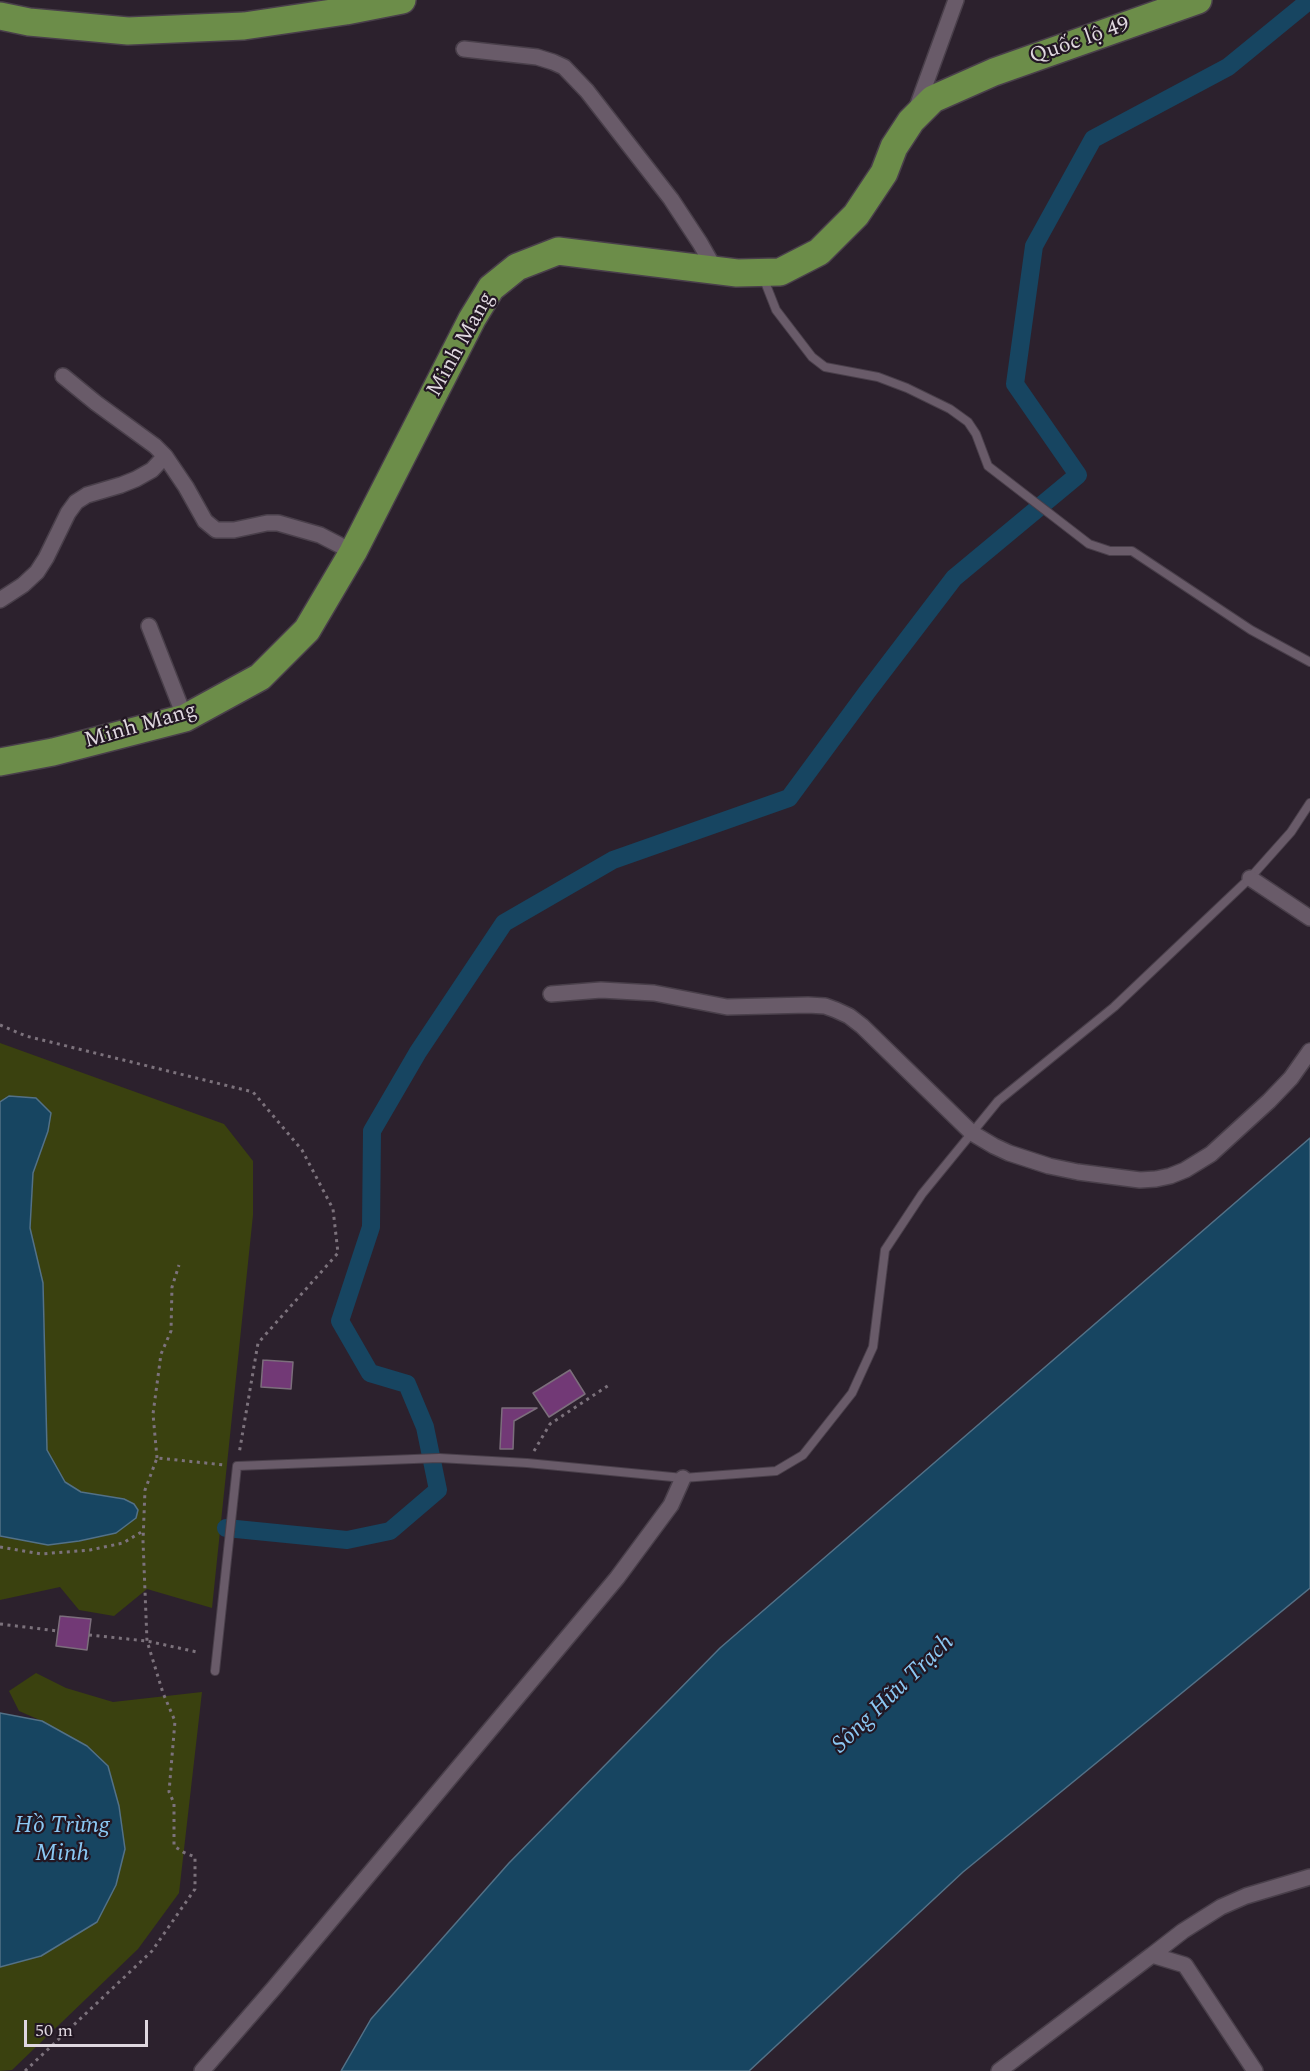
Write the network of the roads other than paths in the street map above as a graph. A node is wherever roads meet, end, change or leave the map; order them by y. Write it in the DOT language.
graph roads {
  1 [pos="329,0"];
  2 [pos="402,0"];
  3 [pos="957,0"];
  4 [pos="1198,0"];
  5 [pos="0,2"];
  6 [pos="0,16"];
  7 [pos="464,49"];
  8 [pos="994,72"];
  9 [pos="911,121"];
  10 [pos="716,271"];
  11 [pos="762,274"];
  12 [pos="63,376"];
  13 [pos="165,456"];
  14 [pos="353,552"];
  15 [pos="0,600"];
  16 [pos="149,626"];
  17 [pos="1310,662"];
  18 [pos="185,718"];
  19 [pos="0,762"];
  20 [pos="1310,803"];
  21 [pos="1250,878"];
  22 [pos="1310,918"];
  23 [pos="551,994"];
  24 [pos="1310,1051"];
  25 [pos="972,1133"];
  26 [pos="683,1478"];
  27 [pos="215,1671"];
  28 [pos="1310,1877"];
  29 [pos="1152,1955"];
  30 [pos="202,2071"];
  31 [pos="999,2071"];
  32 [pos="1255,2071"];
  1 -- 5 [label="highway"];
  2 -- 6 [label="highway"];
  3 -- 9 [label="street"];
  4 -- 8 [label="highway, Quốc lộ 49"];
  7 -- 10 [label="street"];
  8 -- 9 [label="highway, Minh Mang"];
  9 -- 11 [label="highway, Minh Mang"];
  10 -- 11 [label="highway, Minh Mang"];
  10 -- 14 [label="highway, Minh Mang"];
  11 -- 17 [label="lane"];
  12 -- 13 [label="street"];
  13 -- 14 [label="street"];
  13 -- 15 [label="street"];
  14 -- 18 [label="highway, Minh Mang"];
  16 -- 18 [label="street"];
  18 -- 19 [label="highway, Minh Mang"];
  20 -- 21 [label="lane"];
  21 -- 22 [label="street"];
  21 -- 25 [label="lane"];
  23 -- 25 [label="street"];
  24 -- 25 [label="street"];
  25 -- 26 [label="lane"];
  26 -- 27 [label="lane"];
  26 -- 30 [label="street"];
  28 -- 29 [label="street"];
  29 -- 31 [label="street"];
  29 -- 32 [label="street"];
}
